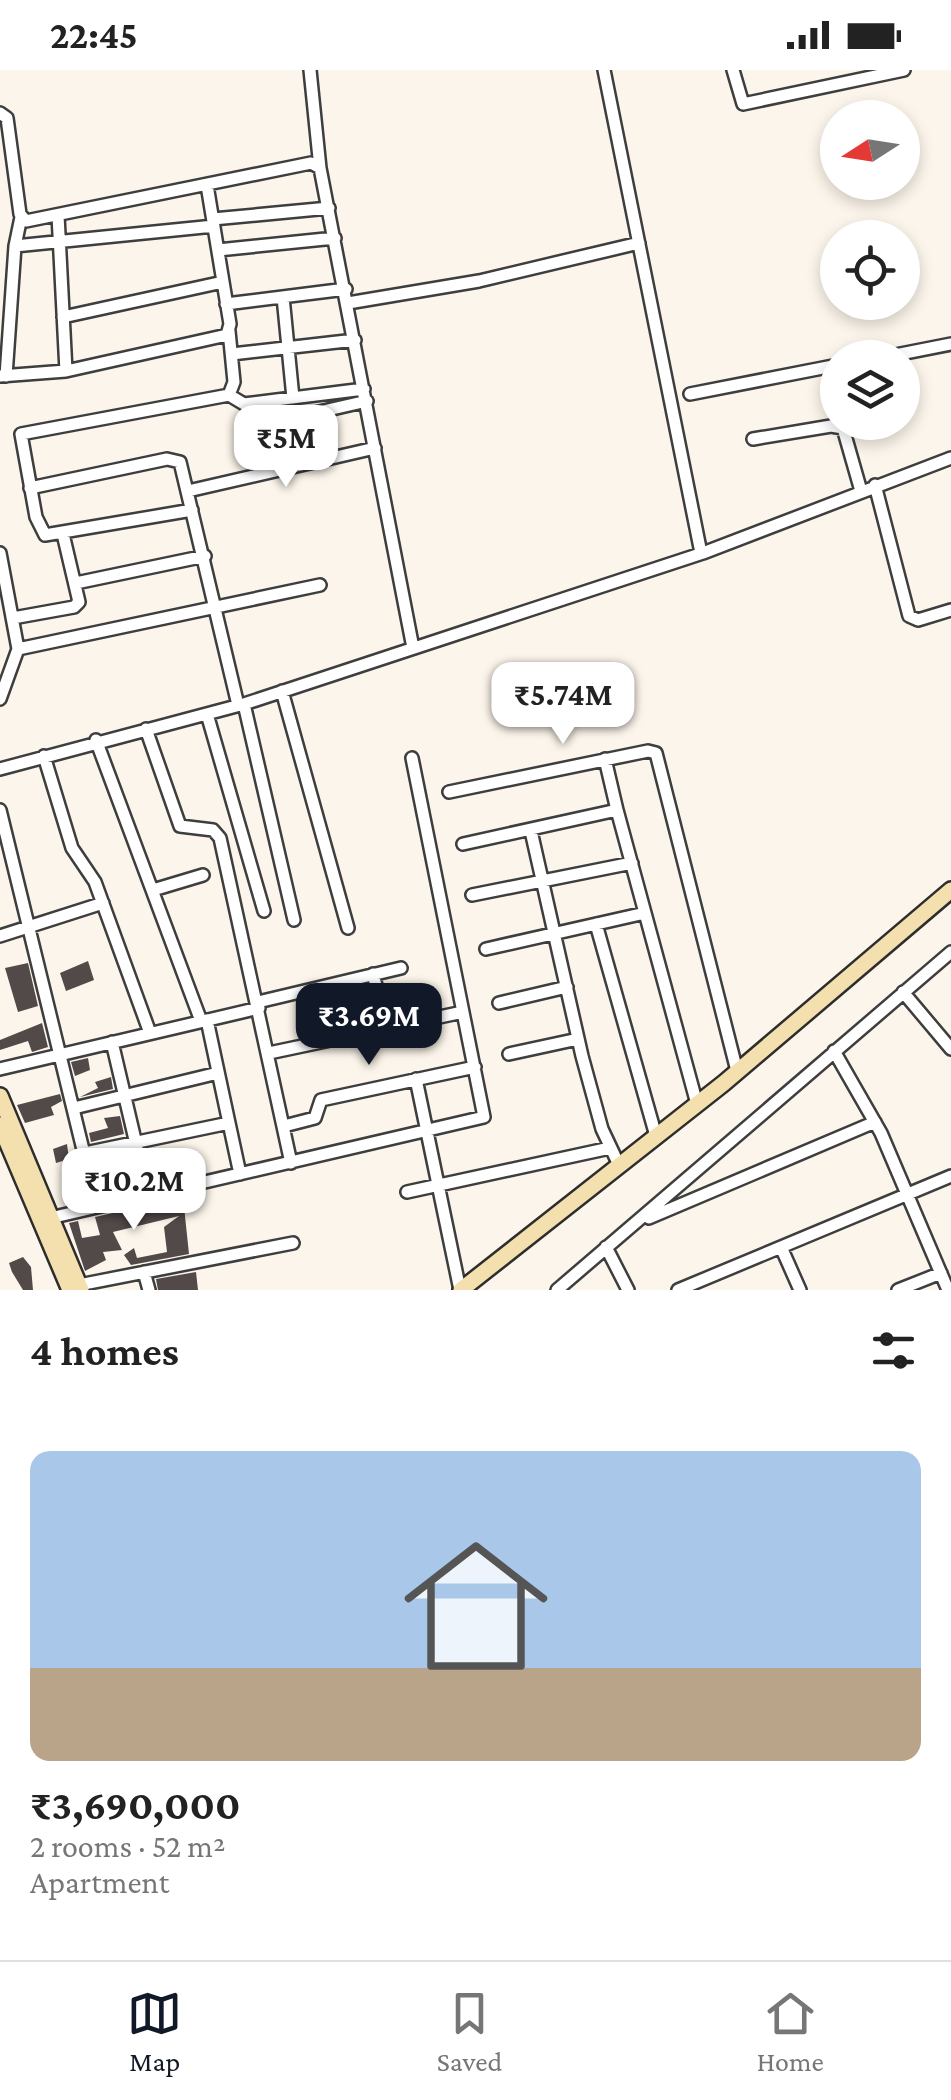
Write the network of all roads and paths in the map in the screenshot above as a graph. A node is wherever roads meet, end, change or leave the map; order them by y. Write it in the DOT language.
graph roads {
  1 [pos="310,70"];
  2 [pos="604,70"];
  3 [pos="732,70"];
  4 [pos="904,70"];
  5 [pos="0,113"];
  6 [pos="318,166"];
  7 [pos="207,184"];
  8 [pos="329,208"];
  9 [pos="58,215"];
  10 [pos="22,217"];
  11 [pos="213,223"];
  12 [pos="335,238"];
  13 [pos="639,243"];
  14 [pos="60,244"];
  15 [pos="14,246"];
  16 [pos="218,250"];
  17 [pos="223,282"];
  18 [pos="347,296"];
  19 [pos="283,297"];
  20 [pos="226,304"];
  21 [pos="63,317"];
  22 [pos="229,331"];
  23 [pos="355,340"];
  24 [pos="951,344"];
  25 [pos="288,348"];
  26 [pos="920,350"];
  27 [pos="232,354"];
  28 [pos="820,369"];
  29 [pos="66,371"];
  30 [pos="3,376"];
  31 [pos="690,394"];
  32 [pos="229,395"];
  33 [pos="366,395"];
  34 [pos="293,398"];
  35 [pos="254,427"];
  36 [pos="753,439"];
  37 [pos="374,448"];
  38 [pos="951,458"];
  39 [pos="876,485"];
  40 [pos="30,488"];
  41 [pos="188,491"];
  42 [pos="861,491"];
  43 [pos="192,510"];
  44 [pos="63,534"];
  45 [pos="0,554"];
  46 [pos="702,554"];
  47 [pos="204,556"];
  48 [pos="76,582"];
  49 [pos="320,586"];
  50 [pos="216,610"];
  51 [pos="951,610"];
  52 [pos="13,618"];
  53 [pos="413,648"];
  54 [pos="18,650"];
  55 [pos="282,691"];
  56 [pos="0,698"];
  57 [pos="241,704"];
  58 [pos="207,714"];
  59 [pos="146,729"];
  60 [pos="96,740"];
  61 [pos="44,756"];
  62 [pos="412,758"];
  63 [pos="606,760"];
  64 [pos="0,769"];
  65 [pos="449,792"];
  66 [pos="0,810"];
  67 [pos="618,810"];
  68 [pos="531,831"];
  69 [pos="463,844"];
  70 [pos="632,863"];
  71 [pos="203,876"];
  72 [pos="542,880"];
  73 [pos="154,890"];
  74 [pos="951,890"];
  75 [pos="472,895"];
  76 [pos="102,903"];
  77 [pos="264,911"];
  78 [pos="645,913"];
  79 [pos="294,920"];
  80 [pos="596,924"];
  81 [pos="28,928"];
  82 [pos="348,928"];
  83 [pos="555,933"];
  84 [pos="0,936"];
  85 [pos="486,949"];
  86 [pos="951,952"];
  87 [pos="401,968"];
  88 [pos="373,974"];
  89 [pos="567,987"];
  90 [pos="904,992"];
  91 [pos="499,1002"];
  92 [pos="258,1005"];
  93 [pos="463,1012"];
  94 [pos="204,1021"];
  95 [pos="387,1028"];
  96 [pos="150,1033"];
  97 [pos="578,1039"];
  98 [pos="112,1042"];
  99 [pos="951,1049"];
  100 [pos="834,1051"];
  101 [pos="60,1053"];
  102 [pos="268,1053"];
  103 [pos="509,1054"];
  104 [pos="474,1066"];
  105 [pos="0,1068"];
  106 [pos="736,1072"];
  107 [pos="218,1073"];
  108 [pos="416,1079"];
  109 [pos="125,1095"];
  110 [pos="0,1096"];
  111 [pos="697,1104"];
  112 [pos="74,1108"];
  113 [pos="875,1122"];
  114 [pos="0,1124"];
  115 [pos="229,1124"];
  116 [pos="284,1126"];
  117 [pos="429,1133"];
  118 [pos="656,1136"];
  119 [pos="136,1143"];
  120 [pos="610,1148"];
  121 [pos="85,1153"];
  122 [pos="291,1163"];
  123 [pos="619,1165"];
  124 [pos="240,1174"];
  125 [pos="951,1176"];
  126 [pos="440,1185"];
  127 [pos="408,1192"];
  128 [pos="908,1194"];
  129 [pos="148,1195"];
  130 [pos="36,1200"];
  131 [pos="97,1207"];
  132 [pos="50,1218"];
  133 [pos="640,1222"];
  134 [pos="293,1243"];
  135 [pos="606,1247"];
  136 [pos="781,1247"];
  137 [pos="144,1272"];
  138 [pos="940,1273"];
  139 [pos="710,1284"];
  140 [pos="77,1288"];
  141 [pos="149,1290"];
  142 [pos="460,1290"];
  143 [pos="558,1290"];
  144 [pos="628,1290"];
  145 [pos="678,1290"];
  146 [pos="800,1290"];
  147 [pos="898,1290"];
  148 [pos="948,1290"];
  1 -- 6 [label="street"];
  2 -- 13 [label="street"];
  3 -- 4 [label="street"];
  5 -- 10 [label="street"];
  6 -- 7 [label="street"];
  6 -- 8 [label="street"];
  7 -- 9 [label="street"];
  7 -- 11 [label="street"];
  8 -- 11 [label="street"];
  8 -- 12 [label="street"];
  9 -- 10 [label="street"];
  9 -- 14 [label="street"];
  10 -- 15 [label="street"];
  11 -- 14 [label="street"];
  11 -- 16 [label="street"];
  12 -- 16 [label="street"];
  12 -- 18 [label="street"];
  13 -- 18 [label="street"];
  13 -- 46 [label="street"];
  14 -- 15 [label="street"];
  14 -- 21 [label="street"];
  15 -- 30 [label="street"];
  16 -- 17 [label="street"];
  17 -- 20 [label="street"];
  17 -- 21 [label="street"];
  18 -- 19 [label="street"];
  18 -- 23 [label="street"];
  19 -- 20 [label="street"];
  19 -- 25 [label="street"];
  20 -- 22 [label="street"];
  21 -- 29 [label="street"];
  22 -- 27 [label="street"];
  22 -- 29 [label="street"];
  23 -- 25 [label="street"];
  23 -- 33 [label="street"];
  24 -- 26 [label="street"];
  25 -- 27 [label="street"];
  25 -- 34 [label="street"];
  27 -- 32 [label="street"];
  28 -- 31 [label="street"];
  29 -- 30 [label="street"];
  32 -- 34 [label="street"];
  32 -- 40 [label="street"];
  33 -- 34 [label="street"];
  33 -- 35 [label="street"];
  33 -- 37 [label="street"];
  36 -- 42 [label="street"];
  37 -- 41 [label="street"];
  37 -- 53 [label="street"];
  38 -- 39 [label="street"];
  39 -- 42 [label="street"];
  39 -- 51 [label="street"];
  40 -- 41 [label="street"];
  40 -- 44 [label="street"];
  41 -- 43 [label="street"];
  42 -- 46 [label="street"];
  43 -- 44 [label="street"];
  43 -- 47 [label="street"];
  44 -- 48 [label="street"];
  45 -- 52 [label="street"];
  46 -- 53 [label="street"];
  47 -- 48 [label="street"];
  47 -- 50 [label="street"];
  48 -- 52 [label="street"];
  49 -- 50 [label="street"];
  50 -- 54 [label="street"];
  50 -- 57 [label="street"];
  52 -- 54 [label="street"];
  53 -- 55 [label="street"];
  54 -- 56 [label="street"];
  55 -- 57 [label="street"];
  55 -- 82 [label="street"];
  57 -- 58 [label="street"];
  57 -- 79 [label="street"];
  58 -- 59 [label="street"];
  58 -- 77 [label="street"];
  59 -- 60 [label="street"];
  59 -- 92 [label="street"];
  60 -- 61 [label="street"];
  60 -- 73 [label="street"];
  61 -- 64 [label="street"];
  61 -- 76 [label="street"];
  62 -- 93 [label="street"];
  63 -- 65 [label="street"];
  63 -- 67 [label="street"];
  63 -- 106 [label="street"];
  66 -- 81 [label="street"];
  67 -- 68 [label="street"];
  67 -- 70 [label="street"];
  68 -- 69 [label="street"];
  68 -- 72 [label="street"];
  70 -- 72 [label="street"];
  70 -- 78 [label="street"];
  71 -- 73 [label="street"];
  72 -- 75 [label="street"];
  72 -- 83 [label="street"];
  73 -- 94 [label="street"];
  74 -- 106 [label="street"];
  76 -- 81 [label="street"];
  76 -- 96 [label="street"];
  78 -- 80 [label="street"];
  78 -- 111 [label="street"];
  80 -- 83 [label="street"];
  80 -- 118 [label="street"];
  81 -- 84 [label="street"];
  81 -- 101 [label="street"];
  83 -- 85 [label="street"];
  83 -- 89 [label="street"];
  86 -- 90 [label="street"];
  87 -- 88 [label="street"];
  88 -- 92 [label="street"];
  88 -- 95 [label="street"];
  89 -- 91 [label="street"];
  89 -- 97 [label="street"];
  90 -- 99 [label="street"];
  90 -- 100 [label="street"];
  92 -- 94 [label="street"];
  92 -- 102 [label="street"];
  93 -- 95 [label="street"];
  93 -- 104 [label="street"];
  94 -- 96 [label="street"];
  94 -- 107 [label="street"];
  95 -- 102 [label="street"];
  96 -- 98 [label="street"];
  97 -- 103 [label="street"];
  97 -- 120 [label="street"];
  98 -- 101 [label="street"];
  98 -- 109 [label="street"];
  100 -- 113 [label="street"];
  100 -- 133 [label="street"];
  101 -- 105 [label="street"];
  101 -- 112 [label="street"];
  102 -- 116 [label="street"];
  104 -- 108 [label="street"];
  104 -- 117 [label="street"];
  106 -- 111 [label="street"];
  107 -- 109 [label="street"];
  107 -- 115 [label="street"];
  108 -- 116 [label="street"];
  108 -- 117 [label="street"];
  109 -- 112 [label="street"];
  109 -- 119 [label="street"];
  110 -- 130 [label="street"];
  111 -- 118 [label="street"];
  112 -- 121 [label="street"];
  113 -- 128 [label="street"];
  113 -- 133 [label="street"];
  114 -- 130 [label="street"];
  115 -- 119 [label="street"];
  115 -- 124 [label="street"];
  116 -- 122 [label="street"];
  117 -- 122 [label="street"];
  117 -- 126 [label="street"];
  118 -- 123 [label="street"];
  119 -- 121 [label="street"];
  119 -- 129 [label="street"];
  120 -- 123 [label="street"];
  120 -- 126 [label="street"];
  121 -- 131 [label="street"];
  122 -- 124 [label="street"];
  123 -- 142 [label="street"];
  124 -- 129 [label="street"];
  125 -- 128 [label="street"];
  126 -- 127 [label="street"];
  126 -- 142 [label="street"];
  128 -- 136 [label="street"];
  128 -- 138 [label="street"];
  129 -- 131 [label="street"];
  130 -- 132 [label="street"];
  130 -- 140 [label="street"];
  131 -- 132 [label="street"];
  132 -- 140 [label="street"];
  133 -- 135 [label="street"];
  134 -- 137 [label="street"];
  135 -- 143 [label="street"];
  135 -- 144 [label="street"];
  136 -- 139 [label="street"];
  136 -- 146 [label="street"];
  137 -- 140 [label="street"];
  137 -- 141 [label="street"];
  138 -- 147 [label="street"];
  138 -- 148 [label="street"];
  139 -- 145 [label="street"];
}
